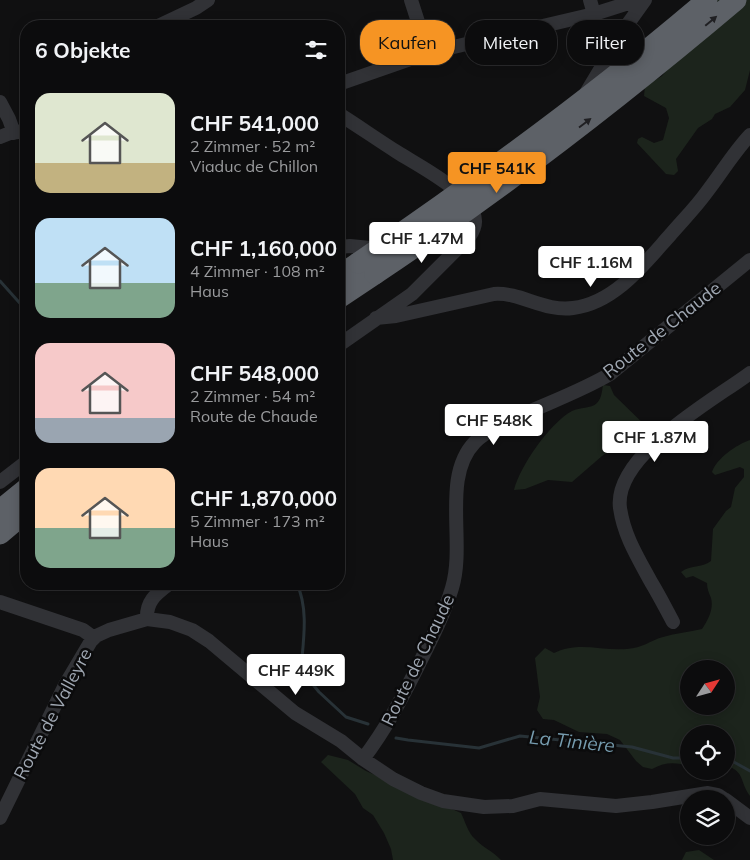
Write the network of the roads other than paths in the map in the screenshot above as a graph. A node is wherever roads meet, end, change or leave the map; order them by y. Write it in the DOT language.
graph roads {
  1 [pos="208,0"];
  2 [pos="411,0"];
  3 [pos="590,0"];
  4 [pos="706,0"];
  5 [pos="736,0"];
  6 [pos="644,1"];
  7 [pos="594,14"];
  8 [pos="171,20"];
  9 [pos="417,20"];
  10 [pos="455,47"];
  11 [pos="394,65"];
  12 [pos="345,82"];
  13 [pos="0,102"];
  14 [pos="345,118"];
  15 [pos="20,132"];
  16 [pos="750,135"];
  17 [pos="0,137"];
  18 [pos="465,200"];
  19 [pos="345,247"];
  20 [pos="750,260"];
  21 [pos="366,269"];
  22 [pos="345,274"];
  23 [pos="345,292"];
  24 [pos="376,318"];
  25 [pos="345,341"];
  26 [pos="750,373"];
  27 [pos="20,467"];
  28 [pos="0,482"];
  29 [pos="20,494"];
  30 [pos="0,510"];
  31 [pos="20,517"];
  32 [pos="0,534"];
  33 [pos="161,590"];
  34 [pos="1,605"];
  35 [pos="147,619"];
  36 [pos="673,622"];
  37 [pos="94,638"];
  38 [pos="363,759"];
  39 [pos="680,797"];
  40 [pos="735,807"];
  41 [pos="0,818"];
  42 [pos="750,818"];
  1 -- 8 [label="street"];
  2 -- 9 [label="street"];
  3 -- 7 [label="street"];
  4 -- 21 [label="highway, bridge"];
  21 -- 5 [label="highway, one-way, bridge"];
  6 -- 7 [label="street"];
  6 -- 18 [label="street"];
  7 -- 10 [label="street"];
  11 -- 12 [label="street"];
  13 -- 15 [label="street"];
  14 -- 18 [label="street"];
  15 -- 17 [label="street"];
  16 -- 24 [label="street"];
  18 -- 19 [label="street"];
  18 -- 24 [label="street"];
  20 -- 38 [label="street, Route de Chaude"];
  21 -- 22 [label="highway"];
  21 -- 23 [label="highway"];
  24 -- 25 [label="street"];
  26 -- 36 [label="street"];
  27 -- 28 [label="street"];
  29 -- 30 [label="highway"];
  31 -- 32 [label="highway"];
  33 -- 35 [label="street"];
  34 -- 37 [label="street"];
  35 -- 37 [label="street"];
  35 -- 38 [label="street"];
  37 -- 41 [label="street, Route de Valleyre"];
  38 -- 39 [label="street"];
  40 -- 42 [label="street"];
}
